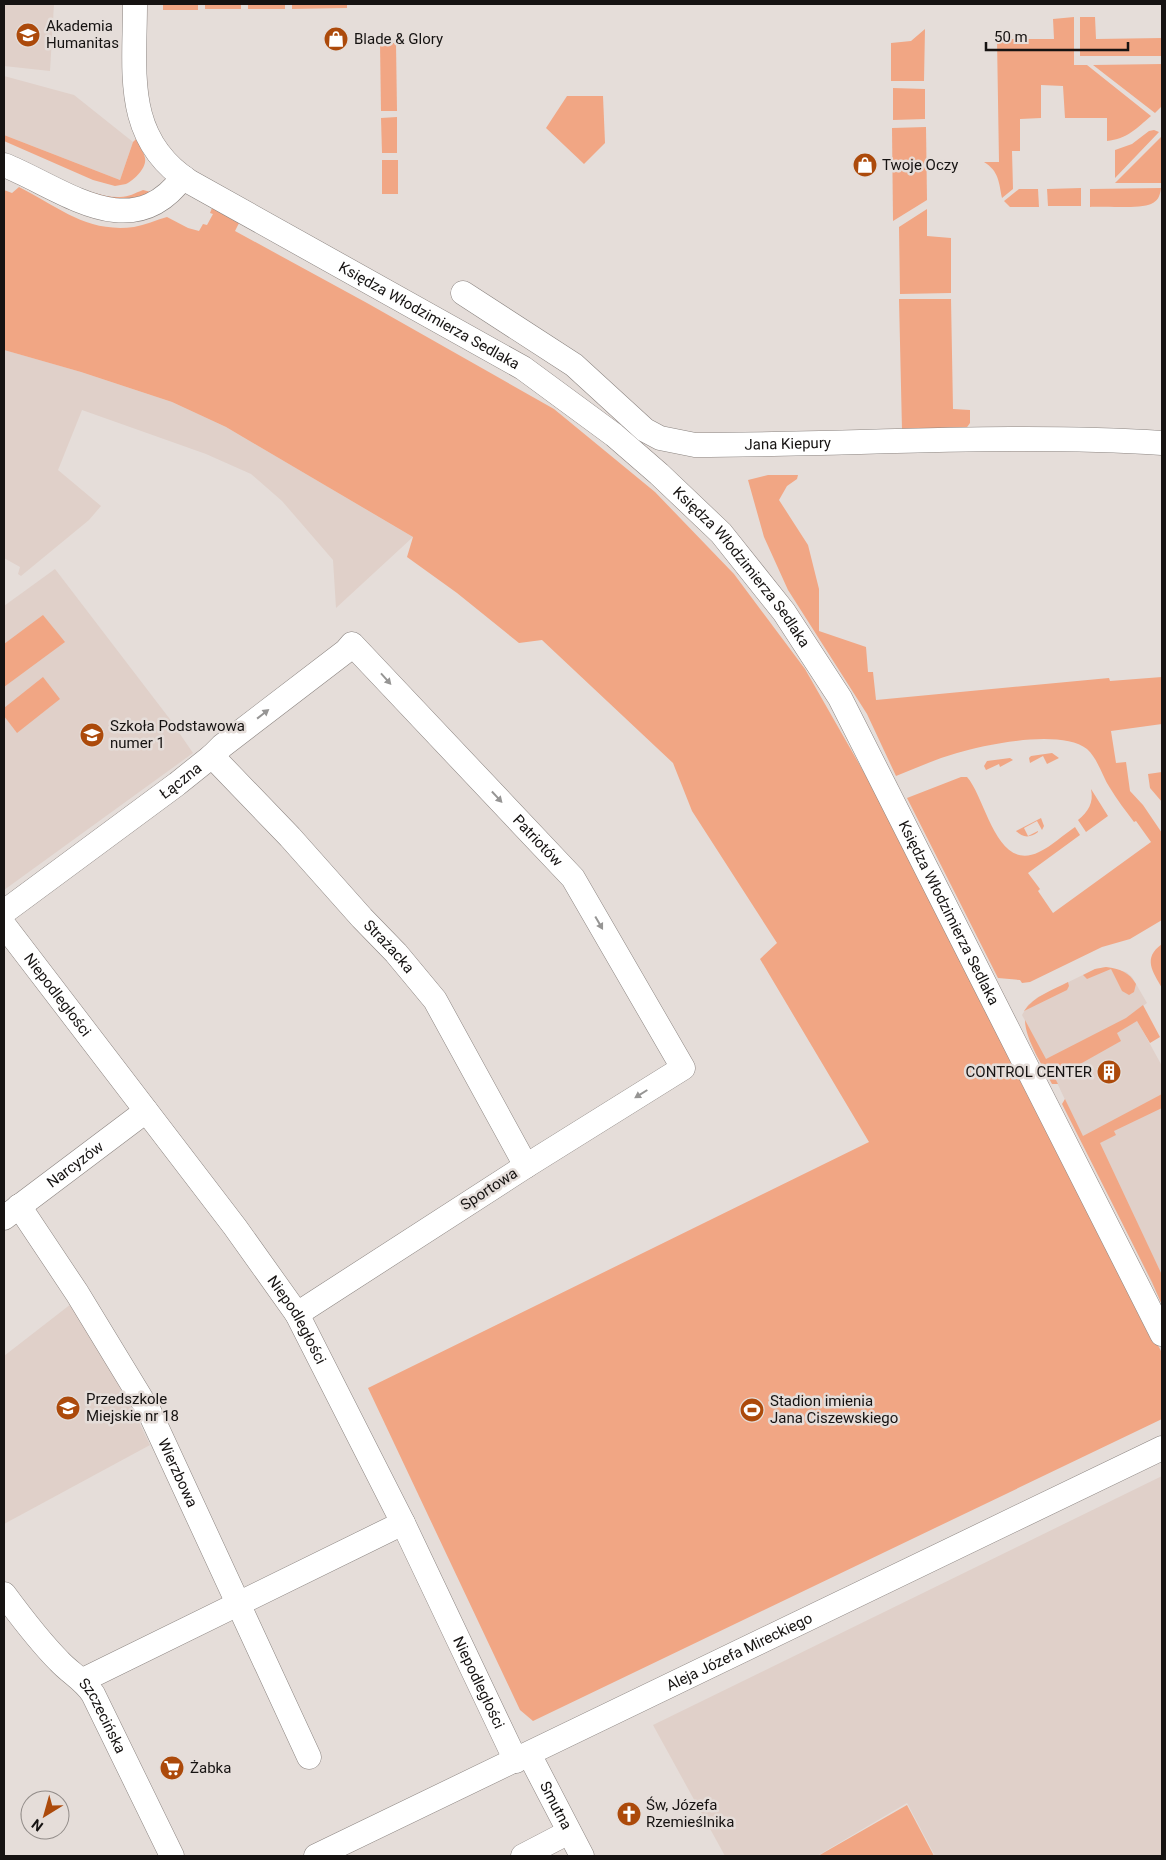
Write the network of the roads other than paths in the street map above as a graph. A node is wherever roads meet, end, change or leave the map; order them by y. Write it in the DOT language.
graph roads {
  1 [pos="135,4"];
  2 [pos="4,166"];
  3 [pos="182,178"];
  4 [pos="463,293"];
  5 [pos="1162,443"];
  6 [pos="352,644"];
  7 [pos="212,756"];
  8 [pos="4,912"];
  9 [pos="4,925"];
  10 [pos="682,1068"];
  11 [pos="146,1111"];
  12 [pos="526,1166"];
  13 [pos="11,1212"];
  14 [pos="298,1314"];
  15 [pos="1162,1334"];
  16 [pos="1162,1448"];
  17 [pos="403,1523"];
  18 [pos="4,1594"];
  19 [pos="238,1604"];
  20 [pos="83,1680"];
  21 [pos="309,1757"];
  22 [pos="522,1758"];
  23 [pos="569,1832"];
  24 [pos="172,1856"];
  25 [pos="316,1856"];
  26 [pos="523,1856"];
  27 [pos="582,1856"];
  1 -- 3 [label="street, Księdza Włodzimierza Sedlaka"];
  2 -- 3 [label="street"];
  3 -- 15 [label="street, Księdza Włodzimierza Sedlaka"];
  4 -- 5 [label="street, Jana Kiepury"];
  7 -- 6 [label="street, Łączna, one-way"];
  6 -- 10 [label="street, Patriotów, one-way"];
  7 -- 8 [label="street, Łączna"];
  7 -- 12 [label="street, Strażacka"];
  9 -- 11 [label="street, Niepodległości"];
  10 -- 12 [label="street, Sportowa, one-way"];
  11 -- 13 [label="street, Narcyzów"];
  11 -- 14 [label="street, Niepodległości"];
  12 -- 14 [label="street, Sportowa"];
  13 -- 19 [label="street, Wierzbowa"];
  14 -- 17 [label="street, Niepodległości"];
  16 -- 22 [label="street, Aleja Józefa Mireckiego"];
  17 -- 19 [label="street"];
  17 -- 22 [label="street, Niepodległości"];
  18 -- 20 [label="street, Szczecińska"];
  19 -- 20 [label="street"];
  19 -- 21 [label="street, Wierzbowa"];
  20 -- 24 [label="street, Szczecińska"];
  22 -- 23 [label="street, Smutna"];
  22 -- 25 [label="street, Aleja Józefa Mireckiego"];
  23 -- 26 [label="street"];
  23 -- 27 [label="street, Smutna"];
}
